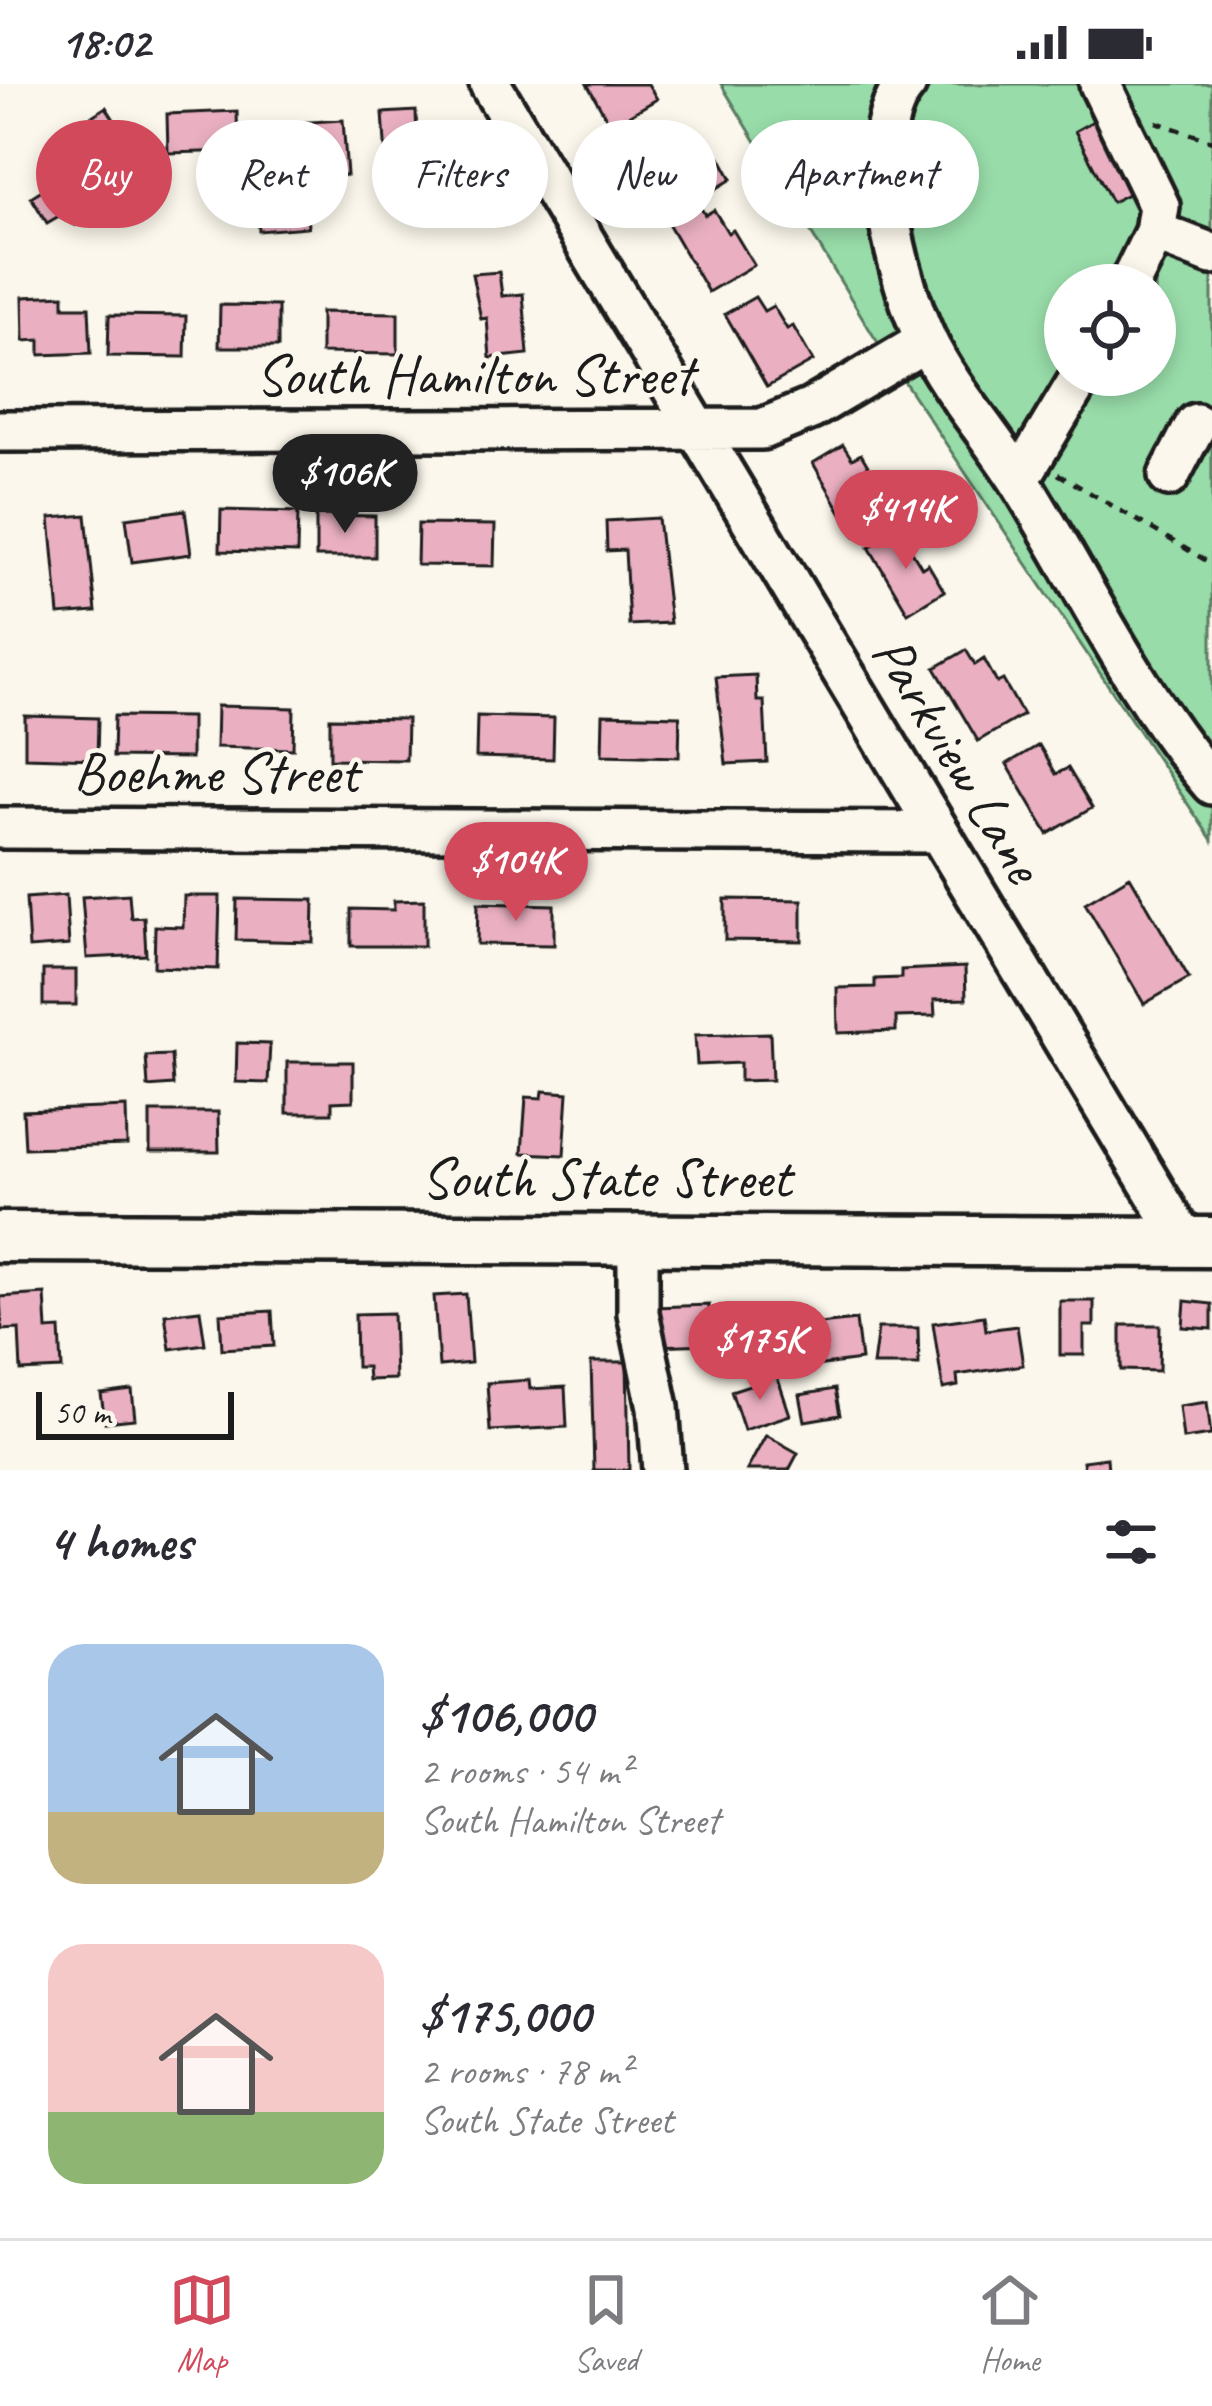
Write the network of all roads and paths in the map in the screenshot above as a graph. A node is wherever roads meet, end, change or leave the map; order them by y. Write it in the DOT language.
graph roads {
  1 [pos="490,84"];
  2 [pos="906,84"];
  3 [pos="1100,84"];
  4 [pos="1156,232"];
  5 [pos="1212,254"];
  6 [pos="1140,264"];
  7 [pos="926,341"];
  8 [pos="1070,396"];
  9 [pos="1196,424"];
  10 [pos="0,431"];
  11 [pos="700,432"];
  12 [pos="1026,470"];
  13 [pos="1169,476"];
  14 [pos="1212,564"];
  15 [pos="1212,784"];
  16 [pos="0,828"];
  17 [pos="935,832"];
  18 [pos="638,1235"];
  19 [pos="0,1237"];
  20 [pos="1198,1242"];
  21 [pos="663,1470"];
  1 -- 11 [label="street, Parkview Lane"];
  2 -- 7 [label="street"];
  3 -- 4 [label="street"];
  4 -- 5 [label="street"];
  4 -- 6 [label="street"];
  7 -- 11 [label="street, South Hamilton Street"];
  7 -- 12 [label="street"];
  8 -- 12 [label="street"];
  9 -- 13 [label="street"];
  10 -- 11 [label="street, South Hamilton Street"];
  11 -- 17 [label="street, Parkview Lane"];
  12 -- 14 [label="path"];
  12 -- 15 [label="street"];
  16 -- 17 [label="street, Boehme Street"];
  17 -- 20 [label="street, Parkview Lane"];
  18 -- 19 [label="main road, South State Street"];
  18 -- 20 [label="main road, South State Street"];
  18 -- 21 [label="street"];
}
